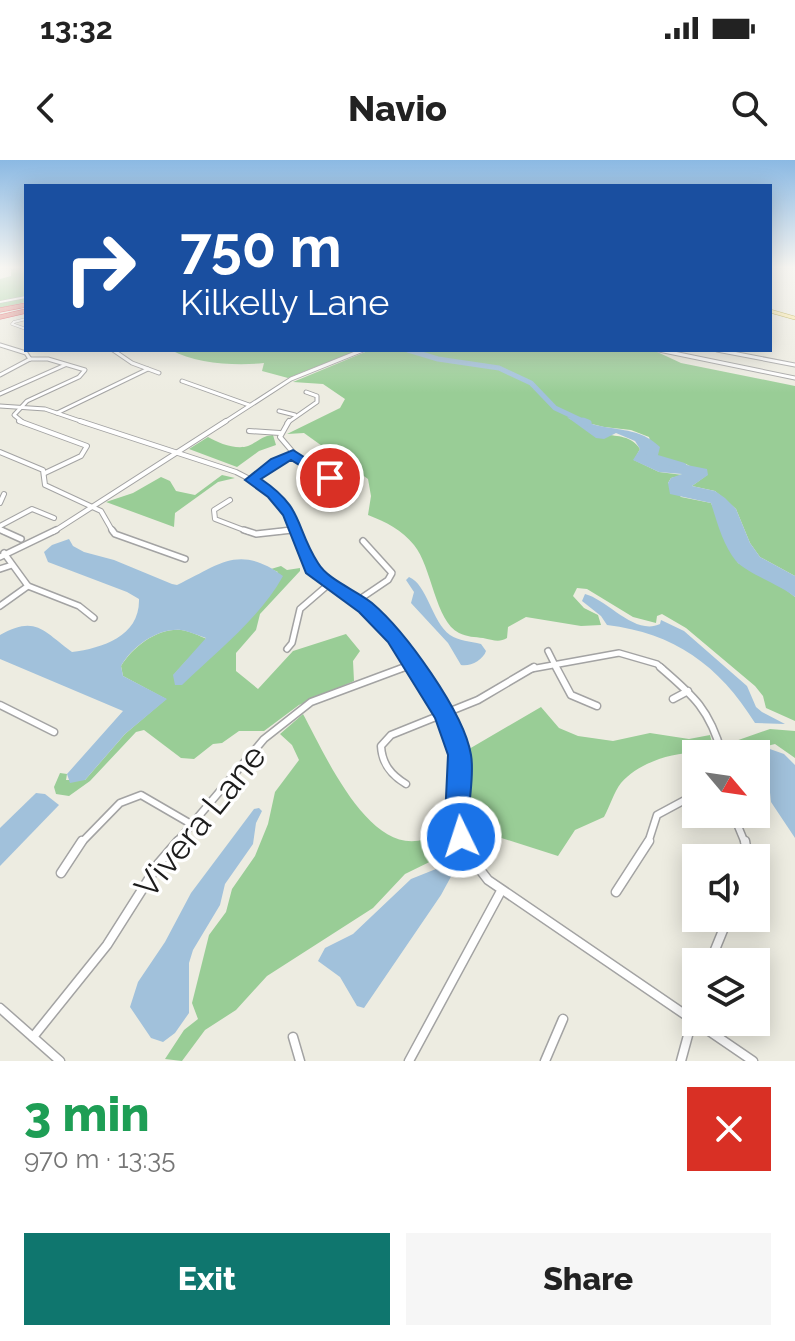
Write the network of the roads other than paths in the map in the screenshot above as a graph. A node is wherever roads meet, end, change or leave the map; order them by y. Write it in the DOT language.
graph roads {
  1 [pos="21,309"];
  2 [pos="772,310"];
  3 [pos="0,313"];
  4 [pos="795,316"];
  5 [pos="24,320"];
  6 [pos="24,328"];
  7 [pos="0,345"];
  8 [pos="116,352"];
  9 [pos="357,352"];
  10 [pos="668,352"];
  11 [pos="728,352"];
  12 [pos="749,356"];
  13 [pos="30,359"];
  14 [pos="66,364"];
  15 [pos="795,365"];
  16 [pos="744,368"];
  17 [pos="148,369"];
  18 [pos="159,373"];
  19 [pos="0,375"];
  20 [pos="795,378"];
  21 [pos="182,381"];
  22 [pos="306,392"];
  23 [pos="0,394"];
  24 [pos="22,405"];
  25 [pos="249,405"];
  26 [pos="0,406"];
  27 [pos="279,411"];
  28 [pos="57,413"];
  29 [pos="296,415"];
  30 [pos="249,431"];
  31 [pos="280,433"];
  32 [pos="0,452"];
  33 [pos="175,453"];
  34 [pos="293,454"];
  35 [pos="45,473"];
  36 [pos="319,473"];
  37 [pos="252,480"];
  38 [pos="305,482"];
  39 [pos="4,494"];
  40 [pos="230,500"];
  41 [pos="0,503"];
  42 [pos="93,505"];
  43 [pos="329,508"];
  44 [pos="54,518"];
  45 [pos="0,528"];
  46 [pos="296,529"];
  47 [pos="21,539"];
  48 [pos="363,541"];
  49 [pos="2,555"];
  50 [pos="185,559"];
  51 [pos="12,565"];
  52 [pos="0,569"];
  53 [pos="329,584"];
  54 [pos="28,586"];
  55 [pos="357,601"];
  56 [pos="0,606"];
  57 [pos="94,618"];
  58 [pos="287,649"];
  59 [pos="548,651"];
  60 [pos="552,662"];
  61 [pos="413,664"];
  62 [pos="688,691"];
  63 [pos="673,699"];
  64 [pos="0,705"];
  65 [pos="597,706"];
  66 [pos="445,715"];
  67 [pos="54,732"];
  68 [pos="718,740"];
  69 [pos="406,784"];
  70 [pos="682,800"];
  71 [pos="191,824"];
  72 [pos="61,873"];
  73 [pos="501,891"];
  74 [pos="616,892"];
  75 [pos="0,1008"];
  76 [pos="682,1013"];
  77 [pos="563,1019"];
  78 [pos="688,1036"];
  79 [pos="716,1036"];
  80 [pos="33,1037"];
  81 [pos="293,1037"];
  82 [pos="60,1061"];
  83 [pos="300,1061"];
  84 [pos="409,1061"];
  85 [pos="545,1061"];
  86 [pos="681,1061"];
  87 [pos="753,1061"];
  1 -- 3 [label="highway"];
  2 -- 4 [label="main road"];
  5 -- 6 [label="street"];
  7 -- 13 [label="street"];
  8 -- 17 [label="street"];
  9 -- 25 [label="street"];
  10 -- 16 [label="street"];
  11 -- 12 [label="street"];
  12 -- 15 [label="street"];
  12 -- 16 [label="street"];
  13 -- 14 [label="street"];
  13 -- 19 [label="street"];
  14 -- 23 [label="street"];
  14 -- 24 [label="street"];
  16 -- 20 [label="street"];
  17 -- 18 [label="street"];
  17 -- 28 [label="street"];
  21 -- 25 [label="street"];
  22 -- 29 [label="street"];
  24 -- 26 [label="street"];
  24 -- 28 [label="street"];
  24 -- 35 [label="street"];
  25 -- 33 [label="street"];
  27 -- 29 [label="street"];
  28 -- 33 [label="street"];
  29 -- 31 [label="street"];
  30 -- 31 [label="street"];
  31 -- 34 [label="street"];
  32 -- 35 [label="street"];
  33 -- 37 [label="street"];
  33 -- 42 [label="street"];
  34 -- 36 [label="street"];
  34 -- 37 [label="street"];
  35 -- 42 [label="street"];
  36 -- 38 [label="street"];
  36 -- 43 [label="street"];
  37 -- 46 [label="street"];
  39 -- 41 [label="street"];
  40 -- 46 [label="street"];
  42 -- 49 [label="street"];
  42 -- 50 [label="street"];
  44 -- 45 [label="street"];
  45 -- 47 [label="street"];
  46 -- 53 [label="street"];
  48 -- 55 [label="street"];
  49 -- 51 [label="street"];
  51 -- 52 [label="street"];
  51 -- 54 [label="street"];
  53 -- 55 [label="street"];
  53 -- 58 [label="street"];
  54 -- 56 [label="street"];
  54 -- 57 [label="street"];
  55 -- 61 [label="street"];
  59 -- 60 [label="street"];
  60 -- 62 [label="street"];
  60 -- 65 [label="street"];
  60 -- 66 [label="street"];
  61 -- 66 [label="street"];
  61 -- 71 [label="street, Vivera Lane"];
  62 -- 63 [label="street"];
  62 -- 68 [label="street"];
  64 -- 67 [label="street"];
  66 -- 69 [label="street"];
  66 -- 73 [label="street"];
  70 -- 74 [label="street"];
  71 -- 72 [label="street"];
  71 -- 80 [label="street, Vivera Lane"];
  73 -- 76 [label="street"];
  73 -- 84 [label="street"];
  75 -- 80 [label="street"];
  77 -- 85 [label="street"];
  78 -- 86 [label="street"];
  79 -- 87 [label="street"];
  80 -- 82 [label="street"];
  81 -- 83 [label="street"];
}
